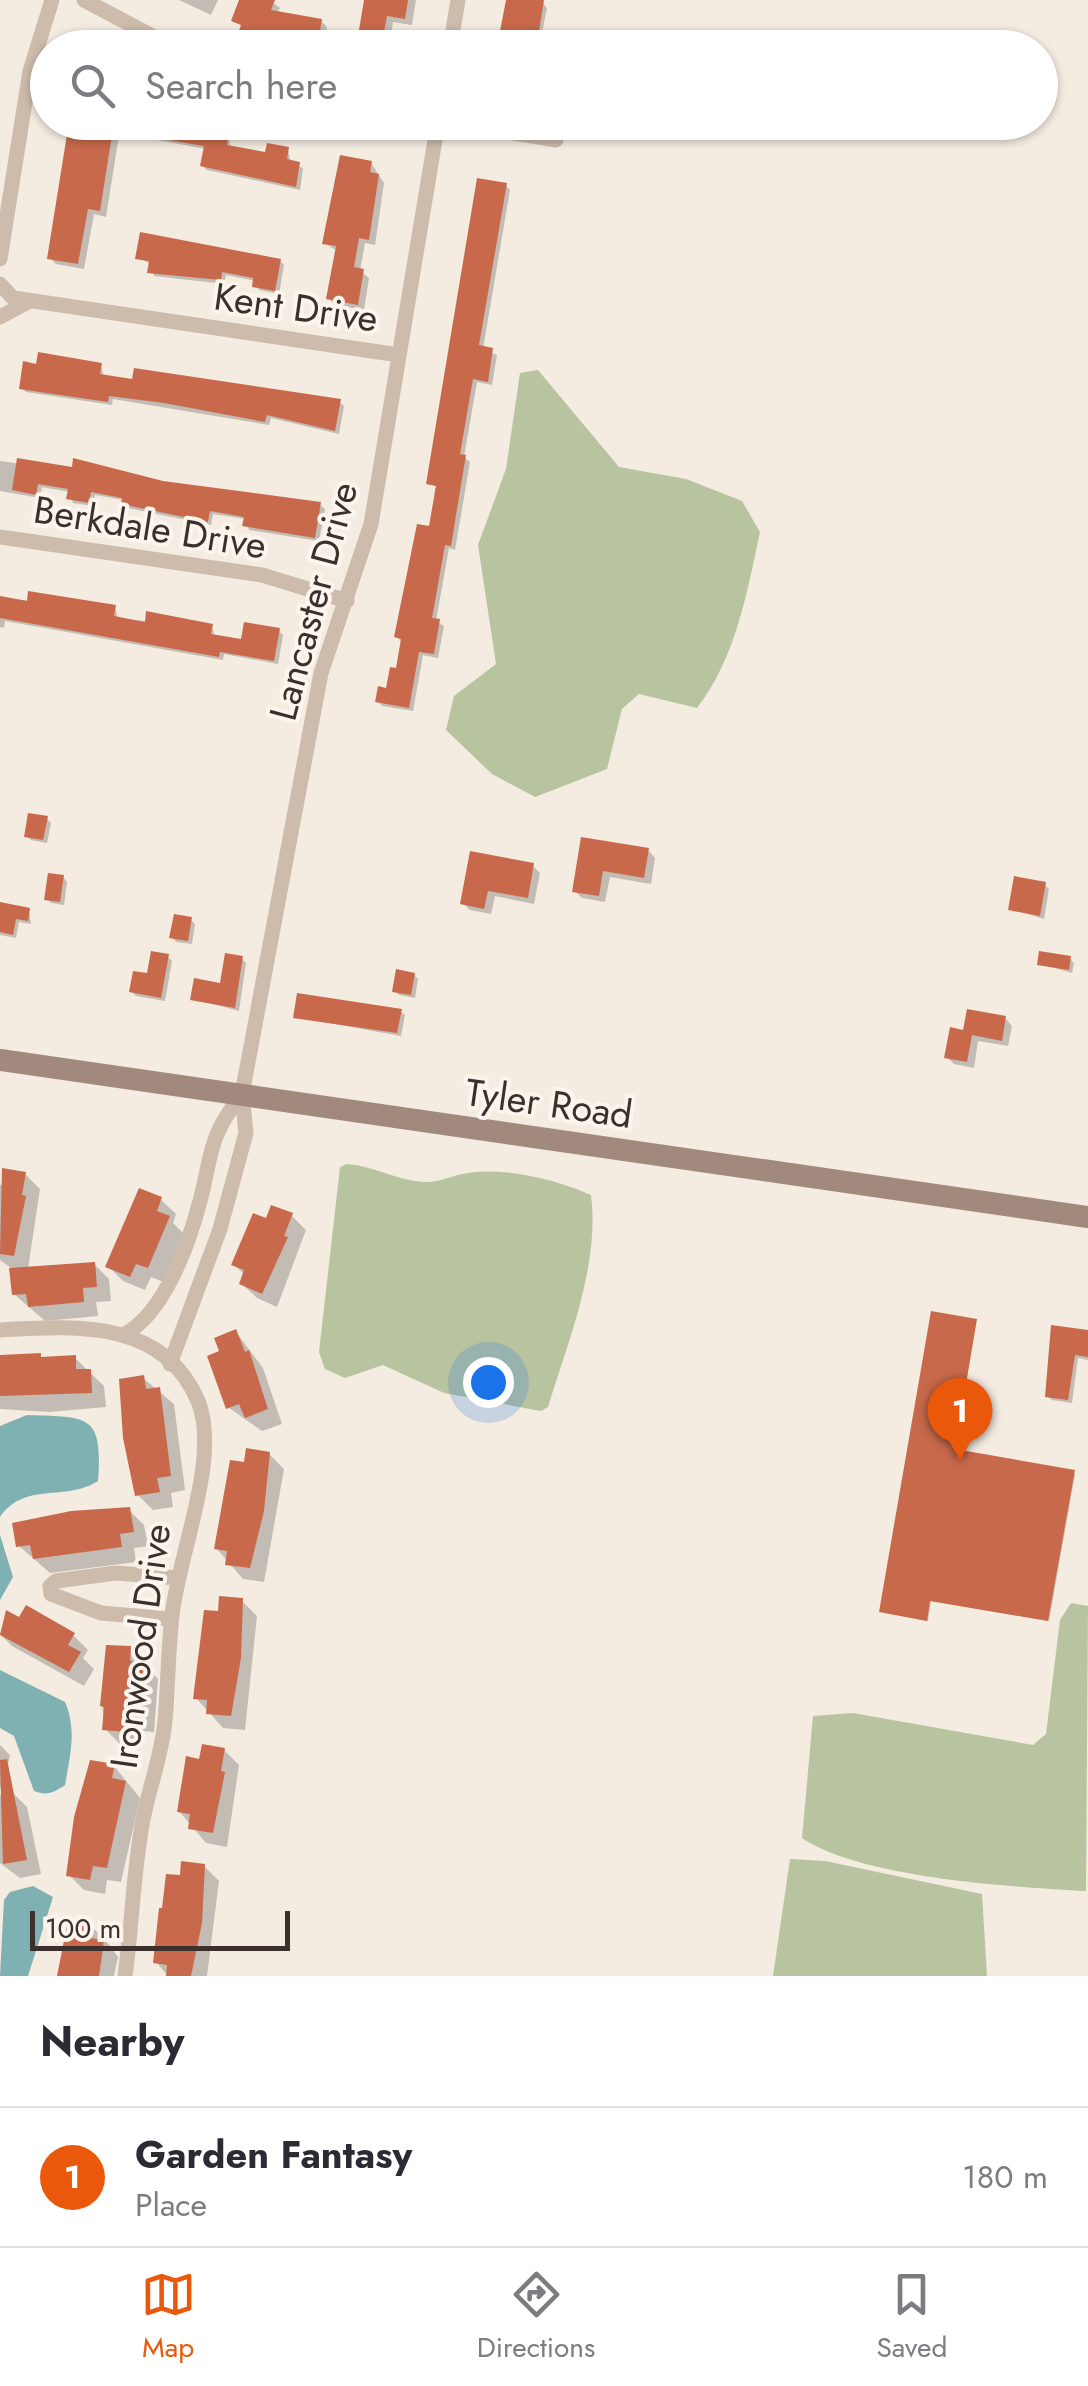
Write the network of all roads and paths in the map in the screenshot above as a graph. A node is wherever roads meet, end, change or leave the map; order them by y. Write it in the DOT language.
graph roads {
  1 [pos="52,0"];
  2 [pos="84,0"];
  3 [pos="458,0"];
  4 [pos="43,30"];
  5 [pos="141,30"];
  6 [pos="453,30"];
  7 [pos="30,71"];
  8 [pos="435,140"];
  9 [pos="0,256"];
  10 [pos="0,284"];
  11 [pos="30,301"];
  12 [pos="0,318"];
  13 [pos="399,355"];
  14 [pos="0,537"];
  15 [pos="347,601"];
  16 [pos="0,1060"];
  17 [pos="242,1094"];
  18 [pos="1088,1217"];
  19 [pos="194,1220"];
  20 [pos="220,1229"];
  21 [pos="0,1330"];
  22 [pos="126,1334"];
  23 [pos="170,1364"];
  24 [pos="179,1578"];
  25 [pos="171,1619"];
  26 [pos="125,1976"];
  1 -- 4 [label="street"];
  2 -- 5 [label="street"];
  3 -- 6 [label="street"];
  7 -- 9 [label="street"];
  8 -- 13 [label="street, Lancaster Drive"];
  10 -- 11 [label="street"];
  11 -- 12 [label="street"];
  11 -- 13 [label="street, Kent Drive"];
  13 -- 15 [label="street, Lancaster Drive"];
  14 -- 15 [label="street, Berkdale Drive"];
  15 -- 17 [label="street, Lancaster Drive"];
  16 -- 17 [label="street, Tyler Road"];
  17 -- 18 [label="street, Tyler Road"];
  17 -- 19 [label="street"];
  17 -- 20 [label="street"];
  19 -- 20 [label="street"];
  19 -- 22 [label="street"];
  20 -- 23 [label="street"];
  21 -- 22 [label="street"];
  22 -- 23 [label="street, Ironwood Drive"];
  23 -- 24 [label="street, Ironwood Drive"];
  24 -- 25 [label="street, Ironwood Drive"];
  24 -- 25 [label="street"];
  25 -- 26 [label="street, Ironwood Drive"];
}
